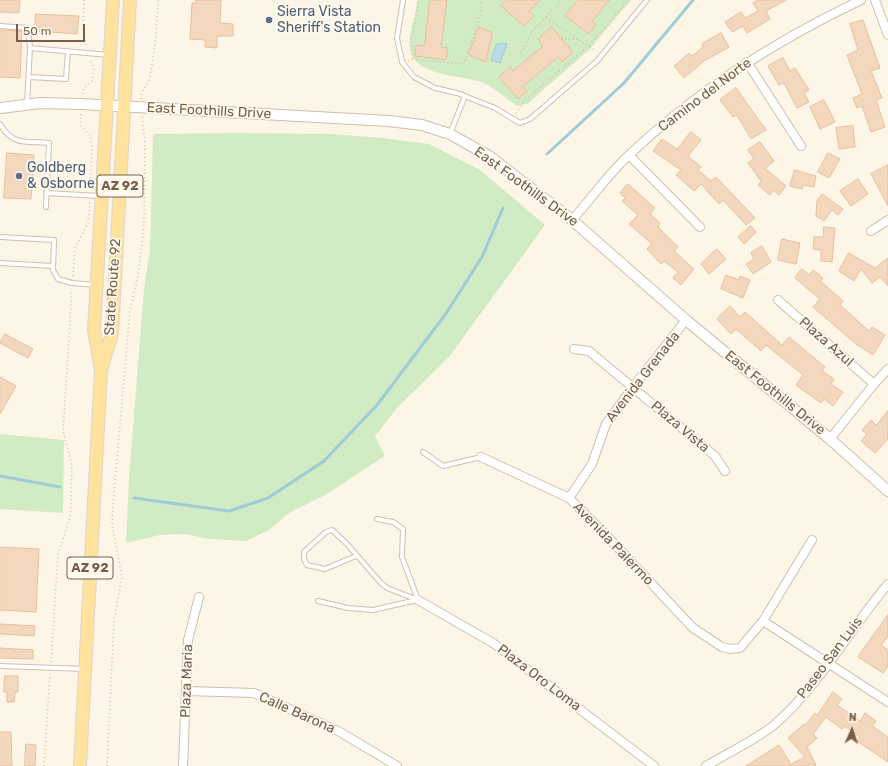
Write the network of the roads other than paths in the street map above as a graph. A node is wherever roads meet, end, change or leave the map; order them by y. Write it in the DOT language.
graph roads {
  1 [pos="113,0"];
  2 [pos="130,0"];
  3 [pos="403,0"];
  4 [pos="647,0"];
  5 [pos="861,0"];
  6 [pos="875,0"];
  7 [pos="0,26"];
  8 [pos="888,35"];
  9 [pos="30,48"];
  10 [pos="68,51"];
  11 [pos="110,55"];
  12 [pos="747,62"];
  13 [pos="29,77"];
  14 [pos="465,96"];
  15 [pos="27,105"];
  16 [pos="107,106"];
  17 [pos="124,107"];
  18 [pos="0,108"];
  19 [pos="0,124"];
  20 [pos="450,134"];
  21 [pos="801,146"];
  22 [pos="629,155"];
  23 [pos="46,193"];
  24 [pos="102,196"];
  25 [pos="46,207"];
  26 [pos="572,220"];
  27 [pos="888,220"];
  28 [pos="700,227"];
  29 [pos="871,230"];
  30 [pos="0,237"];
  31 [pos="0,263"];
  32 [pos="53,266"];
  33 [pos="97,285"];
  34 [pos="778,300"];
  35 [pos="686,320"];
  36 [pos="574,349"];
  37 [pos="888,369"];
  38 [pos="101,370"];
  39 [pos="874,384"];
  40 [pos="633,387"];
  41 [pos="830,439"];
  42 [pos="423,452"];
  43 [pos="481,457"];
  44 [pos="724,471"];
  45 [pos="888,491"];
  46 [pos="569,498"];
  47 [pos="377,519"];
  48 [pos="812,540"];
  49 [pos="356,556"];
  50 [pos="888,584"];
  51 [pos="199,597"];
  52 [pos="418,600"];
  53 [pos="318,601"];
  54 [pos="763,621"];
  55 [pos="829,664"];
  56 [pos="0,666"];
  57 [pos="85,669"];
  58 [pos="187,691"];
  59 [pos="888,702"];
  60 [pos="80,766"];
  61 [pos="183,766"];
  62 [pos="397,766"];
  63 [pos="654,766"];
  64 [pos="706,766"];
  1 -- 11 [label="main road, State Route 92 / AZ 92"];
  2 -- 17 [label="main road, State Route 92 / AZ 92"];
  3 -- 14 [label="lane"];
  4 -- 14 [label="lane"];
  5 -- 12 [label="street, Camino del Norte"];
  6 -- 8 [label="street"];
  7 -- 9 [label="lane"];
  9 -- 10 [label="lane"];
  9 -- 13 [label="lane"];
  10 -- 11 [label="lane"];
  10 -- 13 [label="lane"];
  11 -- 16 [label="main road, State Route 92 / AZ 92"];
  12 -- 21 [label="street"];
  12 -- 22 [label="street, Camino del Norte"];
  13 -- 15 [label="lane"];
  14 -- 20 [label="lane"];
  15 -- 16 [label="street, East Foothills Drive"];
  15 -- 18 [label="street, East Foothills Drive"];
  16 -- 17 [label="street, East Foothills Drive"];
  16 -- 24 [label="main road, State Route 92 / AZ 92"];
  17 -- 20 [label="street, East Foothills Drive"];
  17 -- 38 [label="main road, State Route 92 / AZ 92"];
  19 -- 23 [label="lane"];
  20 -- 26 [label="street, East Foothills Drive"];
  22 -- 26 [label="street, Camino del Norte"];
  22 -- 28 [label="street"];
  23 -- 24 [label="lane"];
  23 -- 25 [label="lane"];
  24 -- 33 [label="main road, State Route 92 / AZ 92"];
  26 -- 35 [label="street, East Foothills Drive"];
  27 -- 29 [label="street"];
  30 -- 32 [label="lane"];
  31 -- 32 [label="lane"];
  32 -- 33 [label="lane"];
  33 -- 38 [label="main road, State Route 92 / AZ 92"];
  34 -- 39 [label="street, Plaza Azul"];
  35 -- 40 [label="street, Avenida Grenada"];
  35 -- 41 [label="street, East Foothills Drive"];
  36 -- 40 [label="street, Plaza Vista"];
  37 -- 39 [label="street"];
  38 -- 57 [label="main road, AZ 92 / AZ 92"];
  39 -- 41 [label="street"];
  40 -- 44 [label="street, Plaza Vista"];
  40 -- 46 [label="street, Avenida Grenada"];
  41 -- 45 [label="street, East Foothills Drive"];
  42 -- 43 [label="lane"];
  43 -- 46 [label="street, Avenida Palermo"];
  46 -- 54 [label="street, Avenida Palermo"];
  47 -- 52 [label="lane"];
  48 -- 54 [label="street"];
  49 -- 49 [label="lane"];
  49 -- 52 [label="lane"];
  50 -- 55 [label="street, Paseo San Luis"];
  51 -- 58 [label="street, Plaza Maria"];
  52 -- 53 [label="lane"];
  52 -- 63 [label="street, Plaza Oro Loma"];
  54 -- 55 [label="street"];
  55 -- 59 [label="street"];
  55 -- 64 [label="street, Paseo San Luis"];
  56 -- 57 [label="lane"];
  57 -- 60 [label="main road, AZ 92 / AZ 92"];
  58 -- 61 [label="street, Plaza Maria"];
  58 -- 62 [label="street, Calle Barona"];
}
